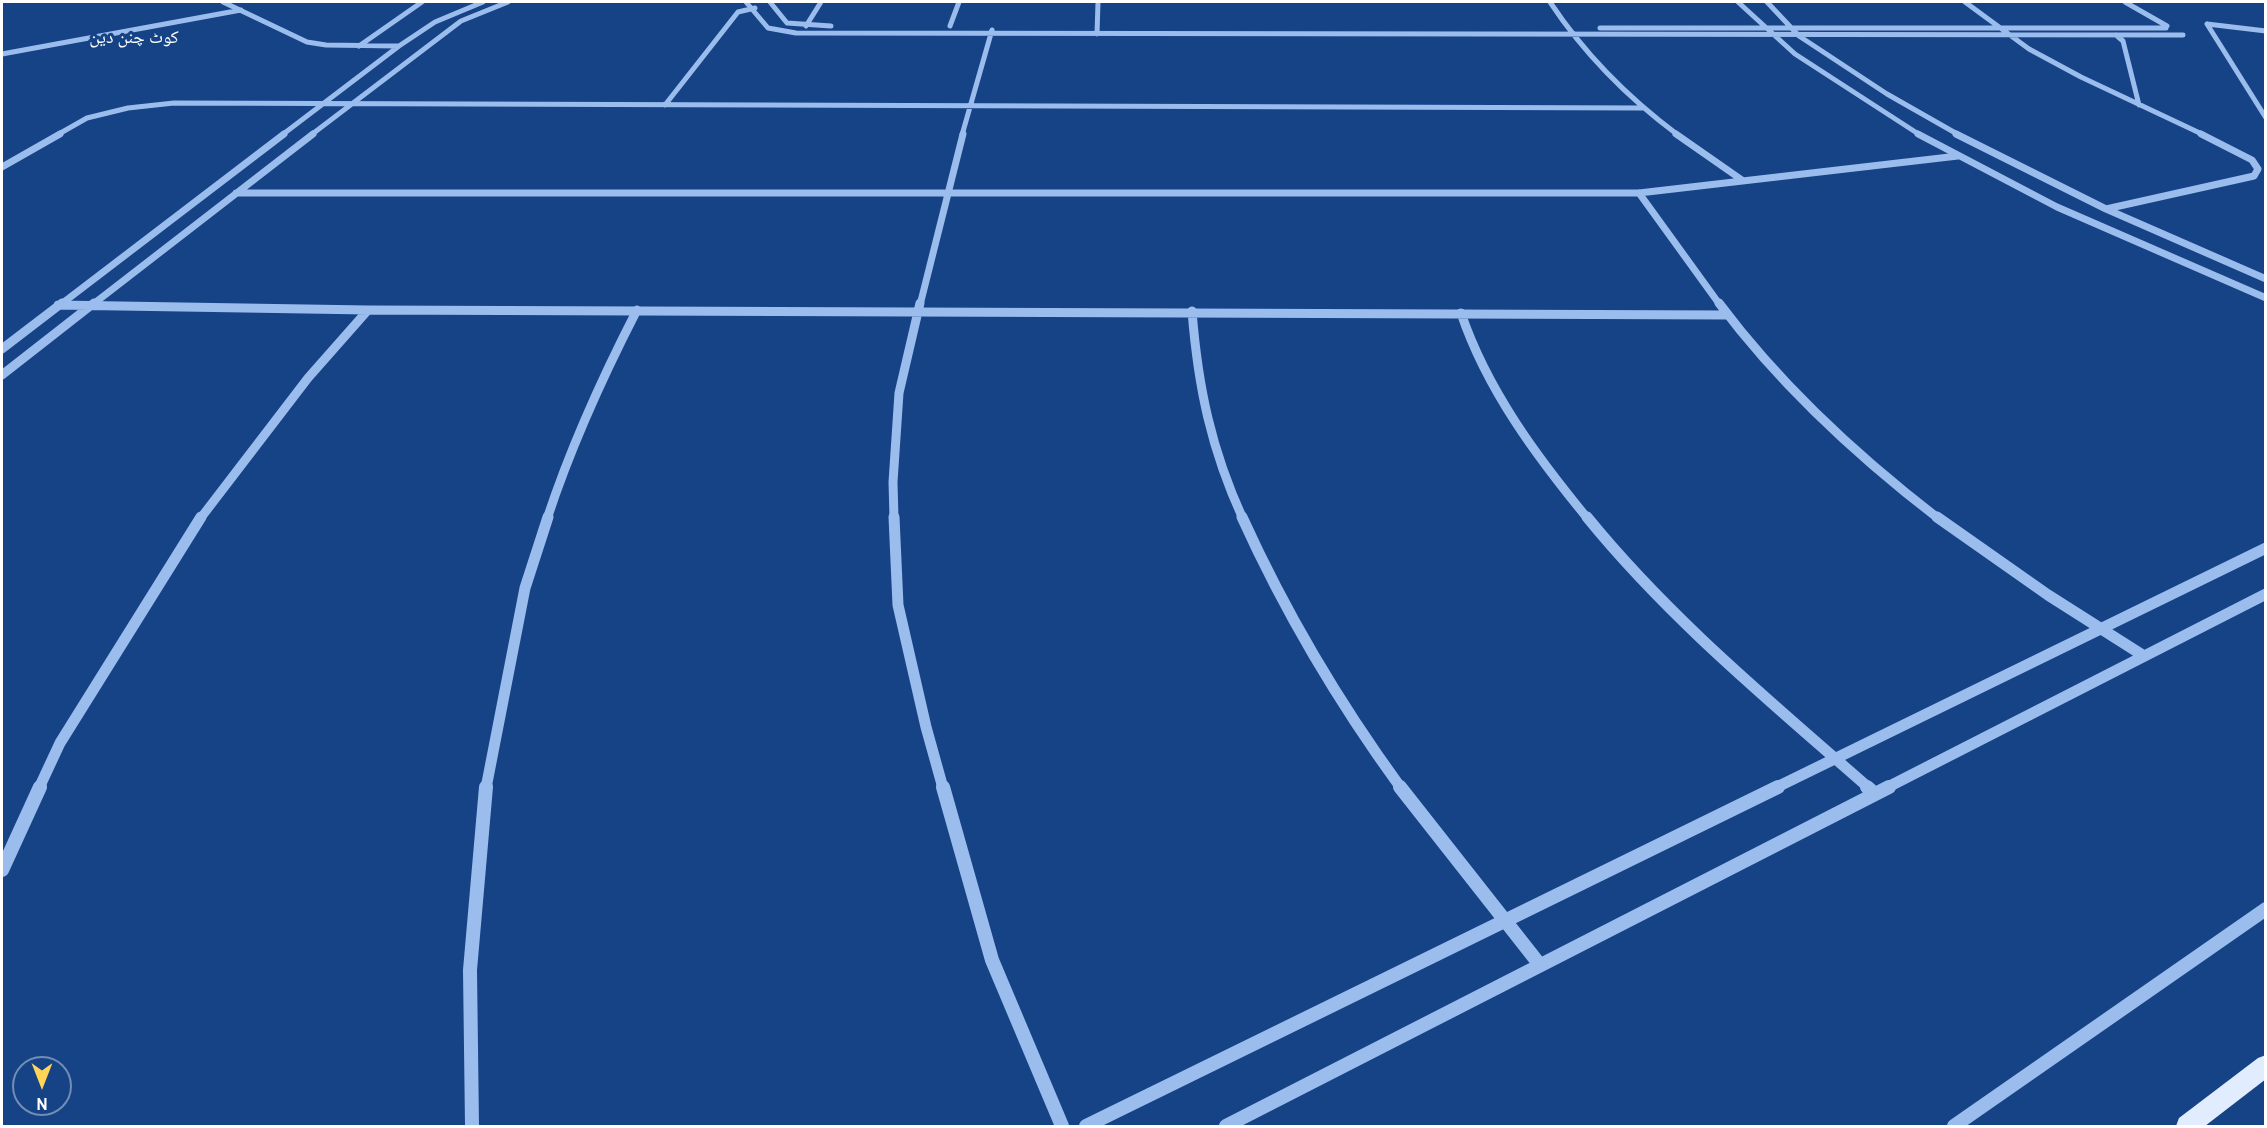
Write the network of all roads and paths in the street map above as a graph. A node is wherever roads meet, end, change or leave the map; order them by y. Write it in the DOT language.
graph roads {
  1 [pos="224,2"];
  2 [pos="422,2"];
  3 [pos="483,2"];
  4 [pos="508,2"];
  5 [pos="746,2"];
  6 [pos="770,2"];
  7 [pos="821,2"];
  8 [pos="959,2"];
  9 [pos="1098,2"];
  10 [pos="1550,2"];
  11 [pos="1738,2"];
  12 [pos="1767,2"];
  13 [pos="1965,2"];
  14 [pos="2125,2"];
  15 [pos="755,8"];
  16 [pos="241,10"];
  17 [pos="806,26"];
  18 [pos="950,26"];
  19 [pos="1761,27"];
  20 [pos="1791,27"];
  21 [pos="2000,27"];
  22 [pos="1565,28"];
  23 [pos="2170,28"];
  24 [pos="992,30"];
  25 [pos="1097,31"];
  26 [pos="2265,31"];
  27 [pos="1570,35"];
  28 [pos="2116,35"];
  29 [pos="1771,36"];
  30 [pos="1799,36"];
  31 [pos="2010,36"];
  32 [pos="359,46"];
  33 [pos="399,46"];
  34 [pos="2,54"];
  35 [pos="326,103"];
  36 [pos="352,103"];
  37 [pos="665,105"];
  38 [pos="2139,105"];
  39 [pos="969,106"];
  40 [pos="1642,108"];
  41 [pos="2265,118"];
  42 [pos="1958,156"];
  43 [pos="2,167"];
  44 [pos="1742,180"];
  45 [pos="236,193"];
  46 [pos="1639,193"];
  47 [pos="946,194"];
  48 [pos="2106,209"];
  49 [pos="2265,279"];
  50 [pos="2265,298"];
  51 [pos="58,305"];
  52 [pos="90,305"];
  53 [pos="368,310"];
  54 [pos="637,310"];
  55 [pos="916,311"];
  56 [pos="1192,311"];
  57 [pos="1461,313"];
  58 [pos="1728,315"];
  59 [pos="2,349"];
  60 [pos="2,375"];
  61 [pos="2265,548"];
  62 [pos="2265,594"];
  63 [pos="2098,628"];
  64 [pos="2144,656"];
  65 [pos="1835,758"];
  66 [pos="1875,794"];
  67 [pos="2,870"];
  68 [pos="2265,909"];
  69 [pos="1503,920"];
  70 [pos="1540,965"];
  71 [pos="2265,1065"];
  72 [pos="471,1126"];
  73 [pos="1062,1126"];
  74 [pos="1086,1126"];
  75 [pos="1226,1126"];
  76 [pos="1954,1126"];
  77 [pos="2187,1126"];
  1 -- 16 [label="street"];
  2 -- 32 [label="street"];
  3 -- 33 [label="street"];
  4 -- 36 [label="street"];
  5 -- 15 [label="street"];
  6 -- 17 [label="street"];
  7 -- 17 [label="street"];
  8 -- 18 [label="street"];
  9 -- 25 [label="street"];
  10 -- 22 [label="street"];
  11 -- 19 [label="street"];
  12 -- 20 [label="street"];
  13 -- 21 [label="street"];
  14 -- 23 [label="street"];
  15 -- 24 [label="street"];
  15 -- 37 [label="street"];
  16 -- 32 [label="street"];
  16 -- 34 [label="street"];
  17 -- 18 [label="street"];
  18 -- 24 [label="street"];
  19 -- 20 [label="street"];
  19 -- 22 [label="street"];
  19 -- 29 [label="street"];
  20 -- 21 [label="street"];
  20 -- 30 [label="street"];
  21 -- 23 [label="street"];
  21 -- 31 [label="street"];
  22 -- 25 [label="street"];
  22 -- 27 [label="street"];
  23 -- 28 [label="street"];
  24 -- 25 [label="street"];
  24 -- 39 [label="street"];
  25 -- 27 [label="street"];
  26 -- 41 [label="street"];
  27 -- 29 [label="street"];
  27 -- 40 [label="street"];
  28 -- 31 [label="street"];
  28 -- 38 [label="street"];
  29 -- 30 [label="street"];
  29 -- 42 [label="street"];
  30 -- 31 [label="street"];
  30 -- 48 [label="street"];
  31 -- 38 [label="street"];
  32 -- 33 [label="street"];
  33 -- 35 [label="street"];
  35 -- 36 [label="street"];
  35 -- 43 [label="street"];
  35 -- 51 [label="street"];
  36 -- 37 [label="street"];
  36 -- 45 [label="street"];
  37 -- 39 [label="street"];
  38 -- 48 [label="street"];
  39 -- 40 [label="street"];
  39 -- 47 [label="street"];
  40 -- 44 [label="street"];
  42 -- 44 [label="street"];
  42 -- 50 [label="street"];
  44 -- 46 [label="street"];
  45 -- 47 [label="street"];
  45 -- 52 [label="street"];
  46 -- 47 [label="street"];
  46 -- 58 [label="street"];
  47 -- 55 [label="street"];
  48 -- 49 [label="street"];
  51 -- 52 [label="street"];
  51 -- 59 [label="street"];
  52 -- 53 [label="street"];
  52 -- 60 [label="street"];
  53 -- 54 [label="street"];
  53 -- 67 [label="street"];
  54 -- 55 [label="street"];
  54 -- 72 [label="street"];
  55 -- 56 [label="street"];
  55 -- 73 [label="street"];
  56 -- 57 [label="street"];
  56 -- 69 [label="street"];
  57 -- 58 [label="street"];
  57 -- 65 [label="street"];
  58 -- 63 [label="street"];
  61 -- 63 [label="street"];
  62 -- 64 [label="street"];
  63 -- 64 [label="street"];
  63 -- 65 [label="street"];
  64 -- 66 [label="street"];
  65 -- 66 [label="street"];
  65 -- 69 [label="street"];
  66 -- 70 [label="street"];
  68 -- 76 [label="street"];
  69 -- 70 [label="street"];
  69 -- 74 [label="street"];
  70 -- 75 [label="street"];
  71 -- 77 [label="main road"];
}
